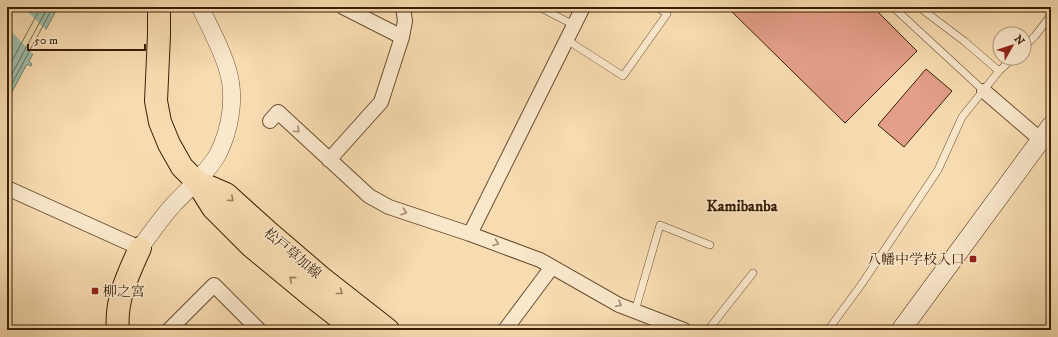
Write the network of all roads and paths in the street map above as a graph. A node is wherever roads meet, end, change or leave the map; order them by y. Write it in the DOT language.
graph roads {
  1 [pos="158,7"];
  2 [pos="200,7"];
  3 [pos="342,7"];
  4 [pos="403,7"];
  5 [pos="539,7"];
  6 [pos="583,7"];
  7 [pos="657,7"];
  8 [pos="893,7"];
  9 [pos="919,7"];
  10 [pos="1051,15"];
  11 [pos="574,25"];
  12 [pos="402,37"];
  13 [pos="1032,39"];
  14 [pos="567,40"];
  15 [pos="1004,66"];
  16 [pos="999,71"];
  17 [pos="984,91"];
  18 [pos="270,121"];
  19 [pos="1046,133"];
  20 [pos="329,160"];
  21 [pos="196,181"];
  22 [pos="7,188"];
  23 [pos="470,234"];
  24 [pos="710,245"];
  25 [pos="140,248"];
  26 [pos="552,268"];
  27 [pos="753,273"];
  28 [pos="635,311"];
  29 [pos="118,330"];
  30 [pos="169,330"];
  31 [pos="259,330"];
  32 [pos="355,330"];
  33 [pos="388,330"];
  34 [pos="506,330"];
  35 [pos="684,330"];
  36 [pos="708,330"];
  37 [pos="828,330"];
  38 [pos="901,330"];
  1 -- 21 [label="main road, 松戸草加線"];
  2 -- 21 [label="street"];
  3 -- 12 [label="street"];
  4 -- 12 [label="street"];
  5 -- 11 [label="lane"];
  6 -- 11 [label="street"];
  7 -- 14 [label="lane"];
  8 -- 17 [label="lane"];
  9 -- 16 [label="lane"];
  10 -- 13 [label="lane"];
  11 -- 14 [label="street"];
  12 -- 20 [label="street"];
  14 -- 23 [label="street"];
  15 -- 16 [label="lane"];
  16 -- 17 [label="lane"];
  17 -- 19 [label="street"];
  17 -- 37 [label="lane"];
  18 -- 20 [label="street, one-way"];
  19 -- 38 [label="main road"];
  20 -- 23 [label="street, one-way"];
  21 -- 25 [label="street"];
  32 -- 21 [label="main road, 松戸草加線, one-way"];
  21 -- 33 [label="main road, 松戸草加線, one-way"];
  22 -- 25 [label="street"];
  23 -- 26 [label="street, one-way"];
  24 -- 28 [label="lane"];
  25 -- 29 [label="main road"];
  26 -- 28 [label="street, one-way"];
  26 -- 34 [label="street"];
  27 -- 36 [label="lane"];
  28 -- 35 [label="street"];
  30 -- 31 [label="street"];
}
